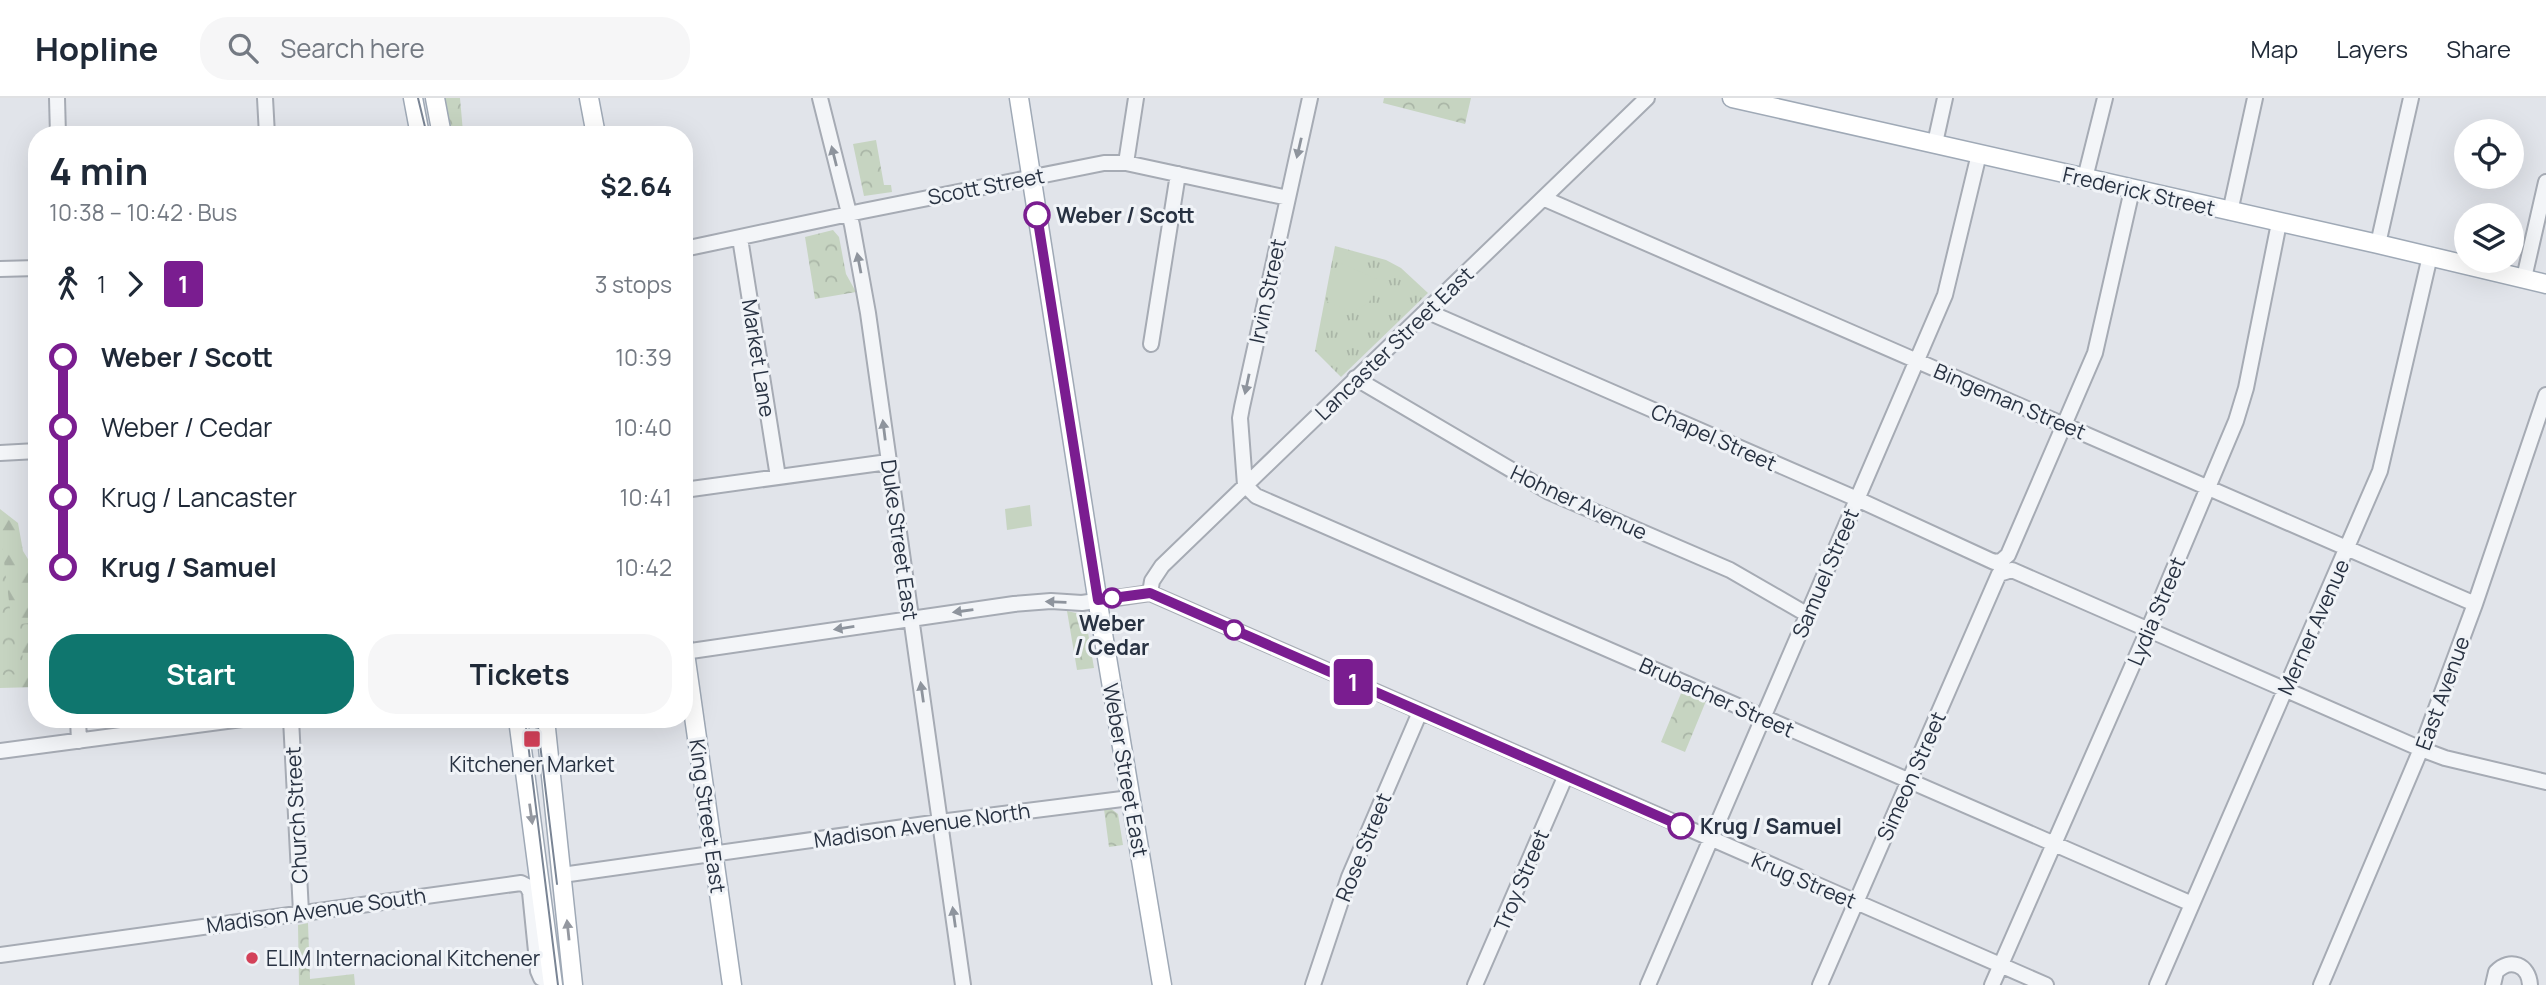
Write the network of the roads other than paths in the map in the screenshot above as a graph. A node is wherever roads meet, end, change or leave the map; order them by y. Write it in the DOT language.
graph roads {
  1 [pos="57,98"];
  2 [pos="265,98"];
  3 [pos="412,98"];
  4 [pos="435,98"];
  5 [pos="589,98"];
  6 [pos="820,98"];
  7 [pos="1020,98"];
  8 [pos="1136,98"];
  9 [pos="1310,98"];
  10 [pos="1647,98"];
  11 [pos="1732,98"];
  12 [pos="1945,98"];
  13 [pos="2105,98"];
  14 [pos="2255,98"];
  15 [pos="2411,98"];
  16 [pos="58,126"];
  17 [pos="267,126"];
  18 [pos="418,126"];
  19 [pos="440,126"];
  20 [pos="594,126"];
  21 [pos="1935,144"];
  22 [pos="1979,154"];
  23 [pos="1126,163"];
  24 [pos="1178,174"];
  25 [pos="1031,177"];
  26 [pos="2085,178"];
  27 [pos="2546,182"];
  28 [pos="2132,190"];
  29 [pos="1287,198"];
  30 [pos="1545,199"];
  31 [pos="2230,212"];
  32 [pos="849,214"];
  33 [pos="2279,223"];
  34 [pos="740,238"];
  35 [pos="2378,244"];
  36 [pos="693,247"];
  37 [pos="2430,256"];
  38 [pos="28,268"];
  39 [pos="0,269"];
  40 [pos="2524,278"];
  41 [pos="2546,284"];
  42 [pos="1426,311"];
  43 [pos="1151,344"];
  44 [pos="1917,361"];
  45 [pos="1356,378"];
  46 [pos="2546,395"];
  47 [pos="2064,424"];
  48 [pos="28,451"];
  49 [pos="0,453"];
  50 [pos="888,462"];
  51 [pos="778,477"];
  52 [pos="1245,485"];
  53 [pos="693,488"];
  54 [pos="2209,488"];
  55 [pos="1857,499"];
  56 [pos="2348,547"];
  57 [pos="2003,566"];
  58 [pos="1150,593"];
  59 [pos="1098,600"];
  60 [pos="2475,604"];
  61 [pos="1808,615"];
  62 [pos="912,619"];
  63 [pos="2148,630"];
  64 [pos="693,651"];
  65 [pos="2286,689"];
  66 [pos="693,710"];
  67 [pos="1420,712"];
  68 [pos="1763,717"];
  69 [pos="78,728"];
  70 [pos="175,728"];
  71 [pos="291,728"];
  72 [pos="519,728"];
  73 [pos="546,728"];
  74 [pos="79,741"];
  75 [pos="2421,750"];
  76 [pos="0,751"];
  77 [pos="1566,775"];
  78 [pos="1910,780"];
  79 [pos="2546,782"];
  80 [pos="1130,798"];
  81 [pos="940,822"];
  82 [pos="1710,839"];
  83 [pos="2054,844"];
  84 [pos="713,854"];
  85 [pos="562,876"];
  86 [pos="1855,902"];
  87 [pos="2192,905"];
  88 [pos="301,912"];
  89 [pos="0,955"];
  90 [pos="2001,964"];
  91 [pos="553,982"];
  92 [pos="573,985"];
  93 [pos="732,985"];
  94 [pos="963,985"];
  95 [pos="1162,985"];
  96 [pos="1313,985"];
  97 [pos="1475,985"];
  98 [pos="1648,985"];
  99 [pos="1820,985"];
  100 [pos="1993,985"];
  101 [pos="2046,985"];
  102 [pos="2158,985"];
  103 [pos="2320,985"];
  104 [pos="2493,985"];
  105 [pos="2530,985"];
  1 -- 16 [label="street"];
  2 -- 17 [label="street"];
  3 -- 18 [label="main road"];
  4 -- 19 [label="main road"];
  5 -- 20 [label="main road"];
  32 -- 6 [label="street, Duke Street East, one-way"];
  7 -- 25 [label="main road, Weber Street East"];
  8 -- 23 [label="street"];
  9 -- 29 [label="street, Irvin Street, one-way"];
  10 -- 30 [label="street, Lancaster Street East"];
  11 -- 21 [label="main road, Frederick Street"];
  12 -- 21 [label="street"];
  13 -- 26 [label="street"];
  14 -- 31 [label="street"];
  15 -- 35 [label="street"];
  21 -- 22 [label="main road, Frederick Street"];
  22 -- 26 [label="main road, Frederick Street"];
  22 -- 44 [label="street, Samuel Street"];
  23 -- 24 [label="street, Scott Street"];
  23 -- 25 [label="street, Scott Street"];
  24 -- 29 [label="street, Scott Street"];
  24 -- 43 [label="street"];
  25 -- 32 [label="street, Scott Street"];
  25 -- 59 [label="main road, Weber Street East"];
  26 -- 28 [label="main road, Frederick Street"];
  27 -- 40 [label="street"];
  28 -- 31 [label="main road, Frederick Street"];
  28 -- 47 [label="street, Simeon Street"];
  29 -- 52 [label="street, Irvin Street, one-way"];
  30 -- 42 [label="street, Lancaster Street East"];
  30 -- 44 [label="street, Bingeman Street"];
  31 -- 33 [label="main road, Frederick Street"];
  32 -- 34 [label="street, Scott Street"];
  50 -- 32 [label="street, Duke Street East, one-way"];
  33 -- 35 [label="main road, Frederick Street"];
  33 -- 54 [label="street, Lydia Street"];
  34 -- 36 [label="street, Scott Street"];
  34 -- 51 [label="street, Market Lane"];
  35 -- 37 [label="main road, Frederick Street"];
  37 -- 40 [label="main road, Frederick Street"];
  37 -- 56 [label="street, Merner Avenue"];
  38 -- 39 [label="street"];
  40 -- 41 [label="main road, Frederick Street"];
  42 -- 45 [label="street, Lancaster Street East"];
  42 -- 55 [label="street, Chapel Street"];
  44 -- 47 [label="street, Bingeman Street"];
  44 -- 55 [label="street, Samuel Street"];
  45 -- 52 [label="street, Lancaster Street East"];
  45 -- 61 [label="street, Hohner Avenue"];
  46 -- 60 [label="street, East Avenue"];
  47 -- 54 [label="street, Bingeman Street"];
  47 -- 57 [label="street, Simeon Street"];
  48 -- 49 [label="street"];
  50 -- 51 [label="street"];
  50 -- 62 [label="street, Duke Street East"];
  51 -- 53 [label="street"];
  52 -- 58 [label="street, Lancaster Street East"];
  52 -- 68 [label="street, Brubacher Street"];
  54 -- 56 [label="street, Bingeman Street"];
  54 -- 63 [label="street, Lydia Street"];
  55 -- 57 [label="street, Chapel Street"];
  55 -- 61 [label="street, Samuel Street"];
  56 -- 60 [label="street, Bingeman Street"];
  56 -- 65 [label="street, Merner Avenue"];
  57 -- 63 [label="street, Chapel Street"];
  57 -- 78 [label="street, Simeon Street"];
  58 -- 59 [label="street"];
  58 -- 67 [label="street, Krug Street"];
  59 -- 62 [label="street, one-way"];
  59 -- 80 [label="main road, Weber Street East"];
  60 -- 75 [label="street, East Avenue"];
  61 -- 68 [label="street, Samuel Street"];
  62 -- 64 [label="street, one-way"];
  81 -- 62 [label="street, Duke Street East, one-way"];
  63 -- 65 [label="street, Chapel Street"];
  63 -- 83 [label="street, Lydia Street"];
  65 -- 75 [label="street, Chapel Street"];
  65 -- 87 [label="street, Merner Avenue"];
  66 -- 84 [label="main road, King Street East"];
  67 -- 77 [label="street, Krug Street"];
  67 -- 96 [label="street, Rose Street"];
  68 -- 78 [label="street, Brubacher Street"];
  68 -- 82 [label="street, Samuel Street"];
  69 -- 74 [label="street"];
  70 -- 74 [label="street"];
  71 -- 88 [label="street, Church Street"];
  72 -- 91 [label="main road, one-way"];
  73 -- 85 [label="main road"];
  74 -- 76 [label="street"];
  75 -- 79 [label="street, Chapel Street"];
  75 -- 103 [label="street, East Avenue"];
  77 -- 82 [label="street, Krug Street"];
  77 -- 97 [label="street, Troy Street"];
  78 -- 83 [label="street, Brubacher Street"];
  78 -- 86 [label="street, Simeon Street"];
  80 -- 81 [label="street, Madison Avenue North"];
  80 -- 95 [label="main road, Weber Street East"];
  81 -- 84 [label="street, Madison Avenue North"];
  94 -- 81 [label="street, Duke Street East, one-way"];
  82 -- 86 [label="street, Krug Street"];
  82 -- 98 [label="street, Samuel Street"];
  83 -- 87 [label="street, Brubacher Street"];
  83 -- 90 [label="street, Lydia Street"];
  84 -- 85 [label="street"];
  84 -- 93 [label="main road, King Street East"];
  92 -- 85 [label="main road, one-way"];
  86 -- 90 [label="street, Krug Street"];
  86 -- 99 [label="street, Simeon Street"];
  87 -- 102 [label="street, Merner Avenue"];
  88 -- 89 [label="street, Madison Avenue South"];
  88 -- 91 [label="street, Madison Avenue South"];
  90 -- 100 [label="street, Lydia Street"];
  90 -- 101 [label="street, Krug Street"];
  104 -- 105 [label="street"];
}
